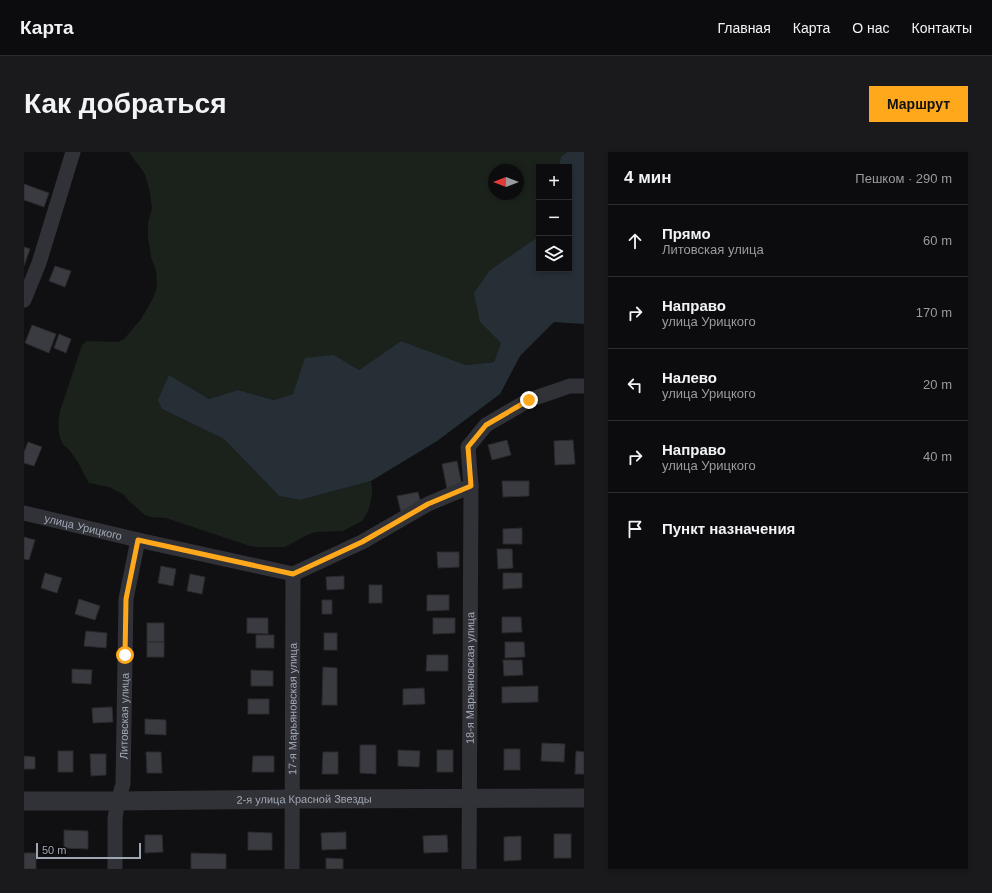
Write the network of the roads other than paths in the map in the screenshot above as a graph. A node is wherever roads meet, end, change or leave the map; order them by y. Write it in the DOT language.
graph roads {
  1 [pos="73,152"];
  2 [pos="24,300"];
  3 [pos="584,386"];
  4 [pos="471,486"];
  5 [pos="24,513"];
  6 [pos="138,540"];
  7 [pos="293,574"];
  8 [pos="469,798"];
  9 [pos="584,798"];
  10 [pos="292,799"];
  11 [pos="24,801"];
  12 [pos="118,801"];
  13 [pos="115,869"];
  14 [pos="292,869"];
  15 [pos="469,869"];
  1 -- 2 [label="street"];
  3 -- 4 [label="street"];
  4 -- 7 [label="street"];
  4 -- 8 [label="street, 18-я Марьяновская улица"];
  5 -- 6 [label="street, улица Урицкого"];
  6 -- 7 [label="street, улица Урицкого"];
  6 -- 12 [label="street, Литовская улица"];
  7 -- 10 [label="street, 17-я Марьяновская улица"];
  8 -- 9 [label="street, 2-я улица Красной Звезды"];
  8 -- 10 [label="street, 2-я улица Красной Звезды"];
  8 -- 15 [label="street, 18-я Марьяновская улица"];
  10 -- 12 [label="street, 2-я улица Красной Звезды"];
  10 -- 14 [label="street, 17-я Марьяновская улица"];
  11 -- 12 [label="street, 2-я улица Красной Звезды"];
  12 -- 13 [label="street, Литовская улица"];
}
